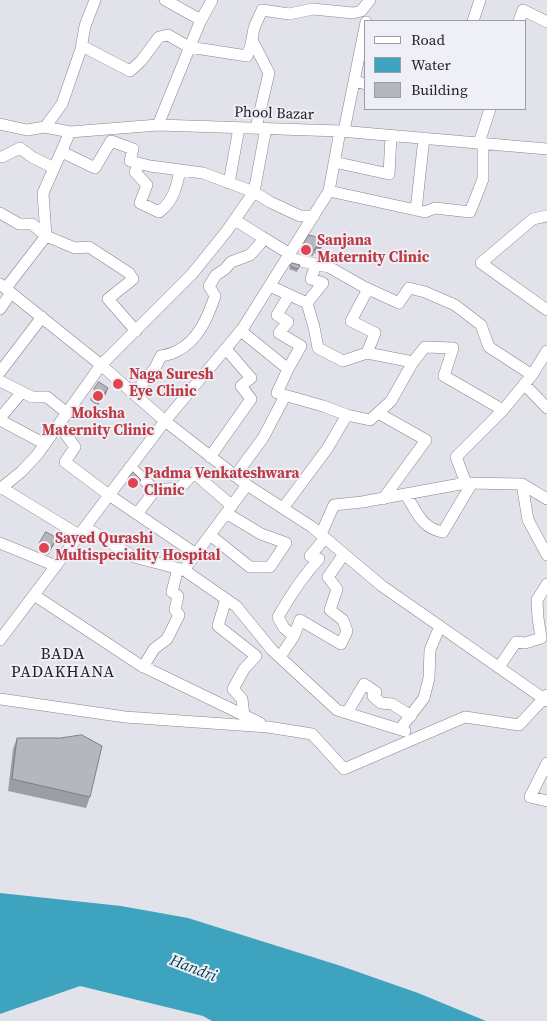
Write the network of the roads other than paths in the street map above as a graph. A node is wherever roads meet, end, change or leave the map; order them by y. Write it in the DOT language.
graph roads {
  1 [pos="95,0"];
  2 [pos="165,0"];
  3 [pos="212,0"];
  4 [pos="480,0"];
  5 [pos="264,5"];
  6 [pos="523,10"];
  7 [pos="202,20"];
  8 [pos="366,20"];
  9 [pos="473,20"];
  10 [pos="547,22"];
  11 [pos="364,32"];
  12 [pos="252,40"];
  13 [pos="82,46"];
  14 [pos="189,47"];
  15 [pos="354,81"];
  16 [pos="364,84"];
  17 [pos="490,110"];
  18 [pos="0,124"];
  19 [pos="158,125"];
  20 [pos="45,127"];
  21 [pos="239,128"];
  22 [pos="261,128"];
  23 [pos="342,131"];
  24 [pos="70,132"];
  25 [pos="391,136"];
  26 [pos="424,138"];
  27 [pos="481,143"];
  28 [pos="547,149"];
  29 [pos="62,152"];
  30 [pos="0,156"];
  31 [pos="334,162"];
  32 [pos="139,164"];
  33 [pos="54,168"];
  34 [pos="180,170"];
  35 [pos="229,183"];
  36 [pos="329,191"];
  37 [pos="254,192"];
  38 [pos="416,210"];
  39 [pos="0,213"];
  40 [pos="314,216"];
  41 [pos="547,216"];
  42 [pos="235,220"];
  43 [pos="46,236"];
  44 [pos="262,237"];
  45 [pos="288,256"];
  46 [pos="316,264"];
  47 [pos="270,286"];
  48 [pos="6,288"];
  49 [pos="368,289"];
  50 [pos="289,295"];
  51 [pos="307,303"];
  52 [pos="0,309"];
  53 [pos="547,310"];
  54 [pos="42,317"];
  55 [pos="136,331"];
  56 [pos="241,331"];
  57 [pos="226,348"];
  58 [pos="547,351"];
  59 [pos="367,353"];
  60 [pos="414,362"];
  61 [pos="101,366"];
  62 [pos="288,369"];
  63 [pos="0,372"];
  64 [pos="528,380"];
  65 [pos="0,381"];
  66 [pos="22,392"];
  67 [pos="134,394"];
  68 [pos="285,396"];
  69 [pos="547,408"];
  70 [pos="503,410"];
  71 [pos="67,413"];
  72 [pos="378,413"];
  73 [pos="347,415"];
  74 [pos="0,419"];
  75 [pos="165,421"];
  76 [pos="58,425"];
  77 [pos="45,444"];
  78 [pos="210,457"];
  79 [pos="130,467"];
  80 [pos="235,476"];
  81 [pos="469,483"];
  82 [pos="522,484"];
  83 [pos="247,485"];
  84 [pos="1,488"];
  85 [pos="156,490"];
  86 [pos="109,495"];
  87 [pos="406,495"];
  88 [pos="383,499"];
  89 [pos="547,500"];
  90 [pos="283,508"];
  91 [pos="229,509"];
  92 [pos="137,514"];
  93 [pos="82,531"];
  94 [pos="210,535"];
  95 [pos="323,536"];
  96 [pos="0,543"];
  97 [pos="196,554"];
  98 [pos="344,554"];
  99 [pos="547,555"];
  100 [pos="56,566"];
  101 [pos="181,569"];
  102 [pos="547,584"];
  103 [pos="34,595"];
  104 [pos="226,599"];
  105 [pos="440,626"];
  106 [pos="1,636"];
  107 [pos="294,636"];
  108 [pos="280,657"];
  109 [pos="143,667"];
  110 [pos="499,667"];
  111 [pos="0,698"];
  112 [pos="546,698"];
  113 [pos="347,713"];
  114 [pos="244,716"];
  115 [pos="411,716"];
  116 [pos="268,727"];
  117 [pos="545,770"];
  118 [pos="547,801"];
  1 -- 13 [label="street"];
  2 -- 7 [label="street"];
  3 -- 7 [label="street"];
  4 -- 9 [label="street"];
  5 -- 8 [label="street"];
  5 -- 12 [label="street"];
  6 -- 10 [label="street"];
  7 -- 14 [label="street"];
  11 -- 15 [label="street"];
  12 -- 14 [label="street"];
  12 -- 22 [label="street"];
  13 -- 14 [label="street"];
  13 -- 20 [label="street"];
  14 -- 19 [label="street"];
  15 -- 16 [label="street"];
  15 -- 23 [label="street"];
  17 -- 27 [label="street"];
  18 -- 20 [label="street, Phool Bazar"];
  19 -- 21 [label="street, Phool Bazar"];
  19 -- 24 [label="street, Phool Bazar"];
  20 -- 24 [label="street, Phool Bazar"];
  21 -- 22 [label="street, Phool Bazar"];
  21 -- 35 [label="street"];
  22 -- 23 [label="street, Phool Bazar"];
  22 -- 37 [label="street"];
  23 -- 25 [label="street, Phool Bazar"];
  23 -- 31 [label="street"];
  24 -- 29 [label="street"];
  25 -- 26 [label="street, Phool Bazar"];
  25 -- 31 [label="street"];
  26 -- 27 [label="street, Phool Bazar"];
  26 -- 38 [label="street"];
  27 -- 28 [label="street, Phool Bazar"];
  27 -- 38 [label="street"];
  29 -- 32 [label="street"];
  29 -- 33 [label="street"];
  30 -- 33 [label="street"];
  31 -- 36 [label="street"];
  32 -- 34 [label="street"];
  32 -- 34 [label="street"];
  33 -- 43 [label="street"];
  34 -- 35 [label="street"];
  35 -- 37 [label="street"];
  36 -- 38 [label="street"];
  36 -- 40 [label="street"];
  37 -- 40 [label="street"];
  37 -- 42 [label="street"];
  39 -- 43 [label="street"];
  40 -- 45 [label="street"];
  41 -- 53 [label="street"];
  42 -- 44 [label="street"];
  42 -- 55 [label="street"];
  43 -- 48 [label="street"];
  43 -- 55 [label="street"];
  44 -- 45 [label="street"];
  44 -- 67 [label="street"];
  45 -- 46 [label="street"];
  45 -- 47 [label="street"];
  46 -- 49 [label="street"];
  46 -- 51 [label="street"];
  47 -- 50 [label="street"];
  47 -- 56 [label="street"];
  48 -- 52 [label="street"];
  48 -- 54 [label="street"];
  49 -- 59 [label="street"];
  49 -- 64 [label="street"];
  50 -- 51 [label="street"];
  50 -- 62 [label="street"];
  51 -- 59 [label="street"];
  54 -- 61 [label="street"];
  54 -- 63 [label="street"];
  55 -- 61 [label="street"];
  56 -- 57 [label="street"];
  56 -- 62 [label="street"];
  57 -- 75 [label="street"];
  57 -- 78 [label="street"];
  58 -- 64 [label="street"];
  59 -- 60 [label="street"];
  60 -- 70 [label="street"];
  60 -- 72 [label="street"];
  61 -- 67 [label="street"];
  61 -- 71 [label="street"];
  62 -- 68 [label="street"];
  64 -- 69 [label="street"];
  64 -- 70 [label="street"];
  65 -- 66 [label="street"];
  66 -- 71 [label="street"];
  66 -- 74 [label="street"];
  67 -- 75 [label="street"];
  68 -- 73 [label="street"];
  68 -- 80 [label="street"];
  70 -- 81 [label="street"];
  71 -- 76 [label="street"];
  72 -- 73 [label="street"];
  72 -- 88 [label="street"];
  73 -- 90 [label="street"];
  74 -- 77 [label="street"];
  75 -- 78 [label="street"];
  75 -- 79 [label="street"];
  76 -- 77 [label="street"];
  76 -- 86 [label="street"];
  77 -- 84 [label="street"];
  78 -- 80 [label="street"];
  79 -- 85 [label="street"];
  79 -- 86 [label="street"];
  80 -- 83 [label="street"];
  81 -- 82 [label="street"];
  81 -- 87 [label="street"];
  81 -- 87 [label="street"];
  82 -- 89 [label="street"];
  82 -- 99 [label="street"];
  83 -- 90 [label="street"];
  83 -- 91 [label="street"];
  84 -- 93 [label="street"];
  85 -- 91 [label="street"];
  85 -- 92 [label="street"];
  86 -- 92 [label="street"];
  86 -- 93 [label="street"];
  87 -- 88 [label="street"];
  88 -- 95 [label="street"];
  90 -- 95 [label="street"];
  91 -- 94 [label="street"];
  91 -- 94 [label="street"];
  92 -- 97 [label="street"];
  93 -- 100 [label="street"];
  93 -- 101 [label="street"];
  94 -- 97 [label="street"];
  95 -- 98 [label="street"];
  95 -- 107 [label="street"];
  96 -- 100 [label="street"];
  97 -- 101 [label="street"];
  98 -- 105 [label="street"];
  98 -- 107 [label="street"];
  100 -- 103 [label="street"];
  101 -- 104 [label="street"];
  101 -- 109 [label="street"];
  102 -- 110 [label="street"];
  103 -- 106 [label="street"];
  103 -- 109 [label="street"];
  104 -- 108 [label="street"];
  104 -- 114 [label="street"];
  105 -- 110 [label="street"];
  105 -- 115 [label="street"];
  107 -- 108 [label="street"];
  108 -- 113 [label="street"];
  109 -- 114 [label="street"];
  110 -- 112 [label="street"];
  111 -- 116 [label="street"];
  112 -- 116 [label="street"];
  113 -- 115 [label="street"];
  113 -- 115 [label="street"];
  114 -- 116 [label="street"];
  117 -- 118 [label="street"];
}
